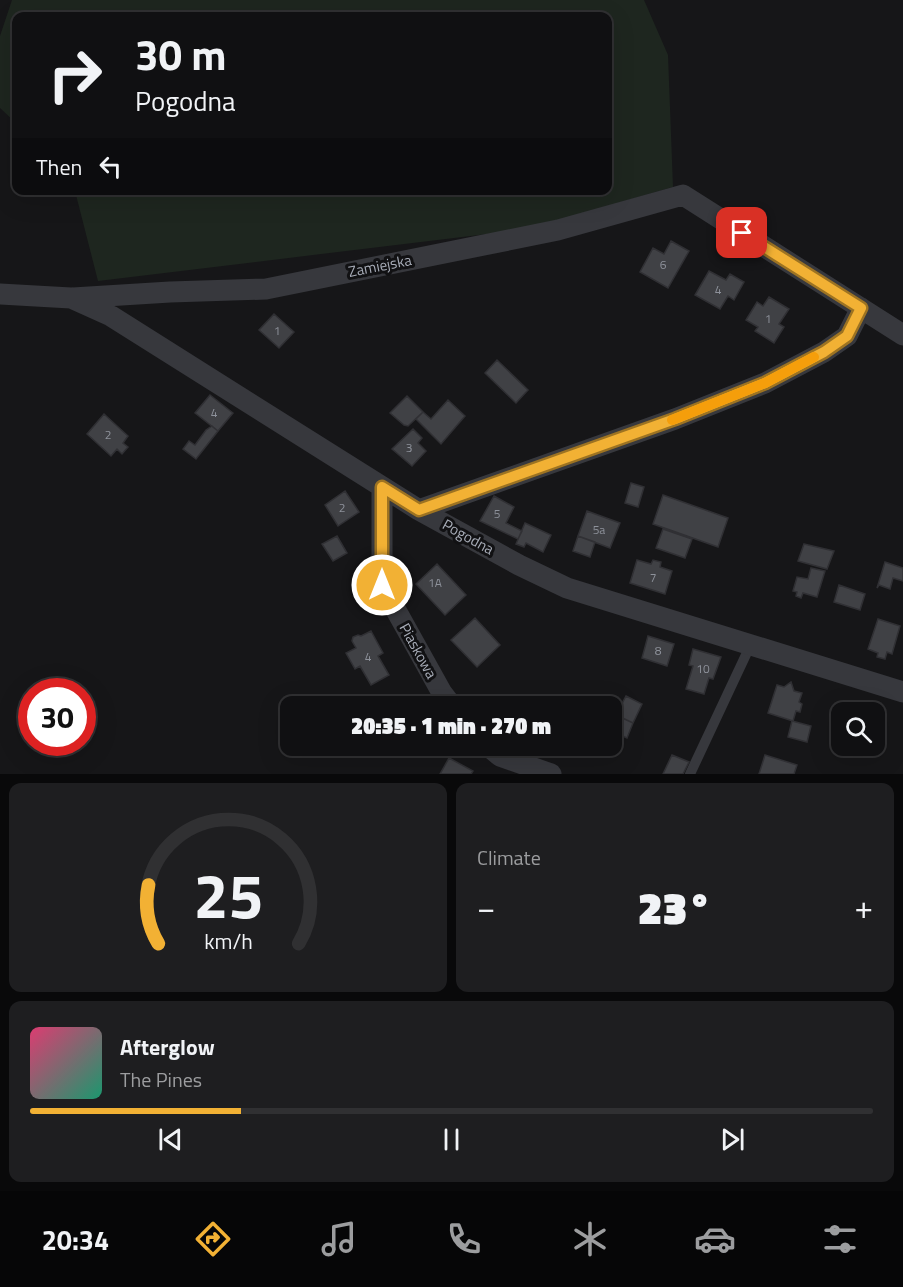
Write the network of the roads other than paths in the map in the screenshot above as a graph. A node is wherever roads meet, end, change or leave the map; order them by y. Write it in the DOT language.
graph roads {
  1 [pos="0,294"];
  2 [pos="71,298"];
  3 [pos="861,308"];
  4 [pos="903,335"];
  5 [pos="382,487"];
  6 [pos="419,510"];
  7 [pos="751,644"];
  8 [pos="903,692"];
  9 [pos="444,696"];
  10 [pos="500,756"];
  11 [pos="551,774"];
  12 [pos="690,774"];
  1 -- 2 [label="street, Pogodna"];
  2 -- 3 [label="street, Zamiejska"];
  2 -- 5 [label="street, Pogodna"];
  3 -- 4 [label="street"];
  3 -- 6 [label="street"];
  5 -- 6 [label="street, Pogodna"];
  5 -- 9 [label="street, Piaskowa"];
  6 -- 7 [label="street, Pogodna"];
  7 -- 8 [label="street, Pogodna"];
  7 -- 12 [label="lane"];
  10 -- 11 [label="street"];
}
